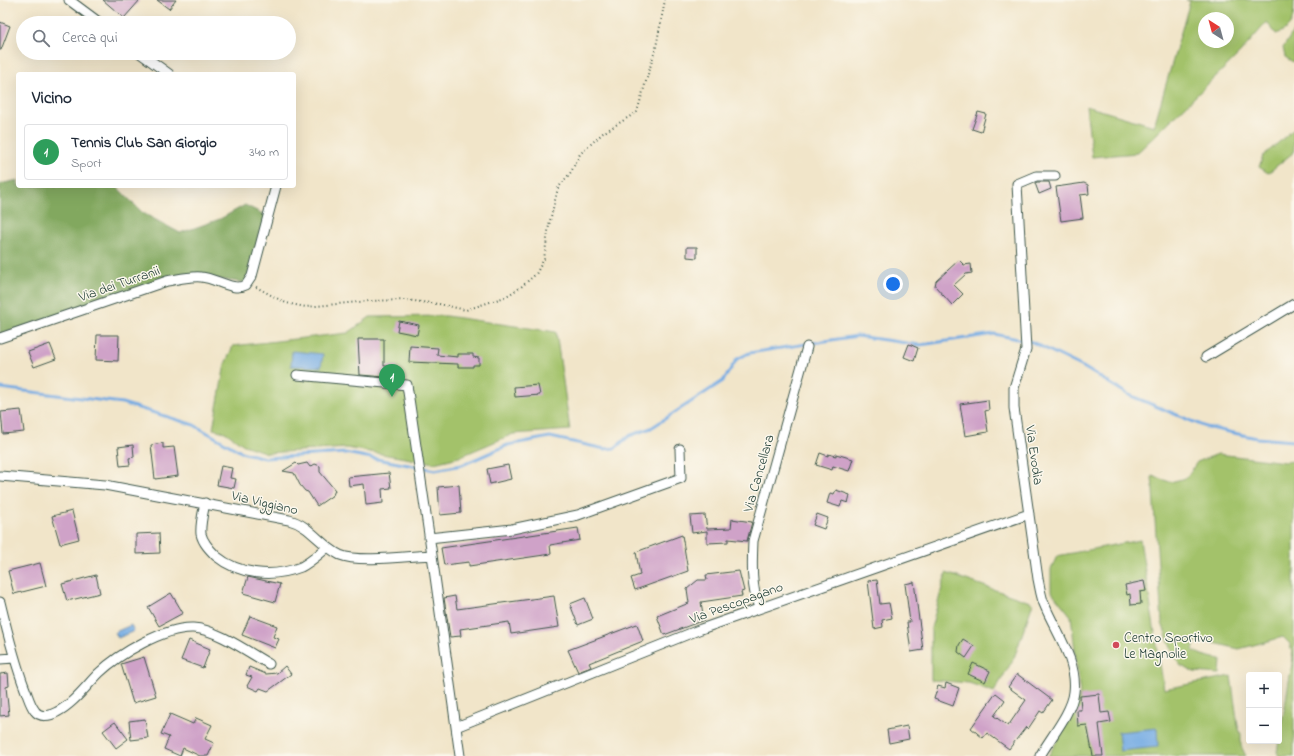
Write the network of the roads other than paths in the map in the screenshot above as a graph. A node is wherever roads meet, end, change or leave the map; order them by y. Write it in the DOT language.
graph roads {
  1 [pos="69,0"];
  2 [pos="91,16"];
  3 [pos="149,60"];
  4 [pos="165,72"];
  5 [pos="1055,176"];
  6 [pos="275,188"];
  7 [pos="1294,304"];
  8 [pos="0,338"];
  9 [pos="807,347"];
  10 [pos="1206,357"];
  11 [pos="297,375"];
  12 [pos="680,448"];
  13 [pos="0,476"];
  14 [pos="205,503"];
  15 [pos="1029,514"];
  16 [pos="430,538"];
  17 [pos="328,547"];
  18 [pos="432,555"];
  19 [pos="0,602"];
  20 [pos="759,608"];
  21 [pos="14,658"];
  22 [pos="0,659"];
  23 [pos="269,664"];
  24 [pos="456,727"];
  25 [pos="460,756"];
  26 [pos="1040,756"];
  1 -- 2 [label="street"];
  3 -- 4 [label="street"];
  5 -- 15 [label="street, Via Evodia"];
  6 -- 8 [label="street, Via dei Turranii"];
  7 -- 10 [label="street"];
  9 -- 20 [label="street, Via Cancellara"];
  11 -- 16 [label="street"];
  12 -- 16 [label="street"];
  13 -- 14 [label="street, Via Viggiano"];
  14 -- 17 [label="street, Via Viggiano"];
  14 -- 17 [label="street"];
  15 -- 20 [label="street, Via Pescopagano"];
  15 -- 26 [label="street, Via Evodia"];
  16 -- 18 [label="street"];
  17 -- 18 [label="street, Via Viggiano"];
  18 -- 24 [label="street"];
  19 -- 21 [label="street"];
  20 -- 24 [label="street, Via Pescopagano"];
  21 -- 22 [label="street"];
  21 -- 23 [label="street"];
  24 -- 25 [label="street"];
}
